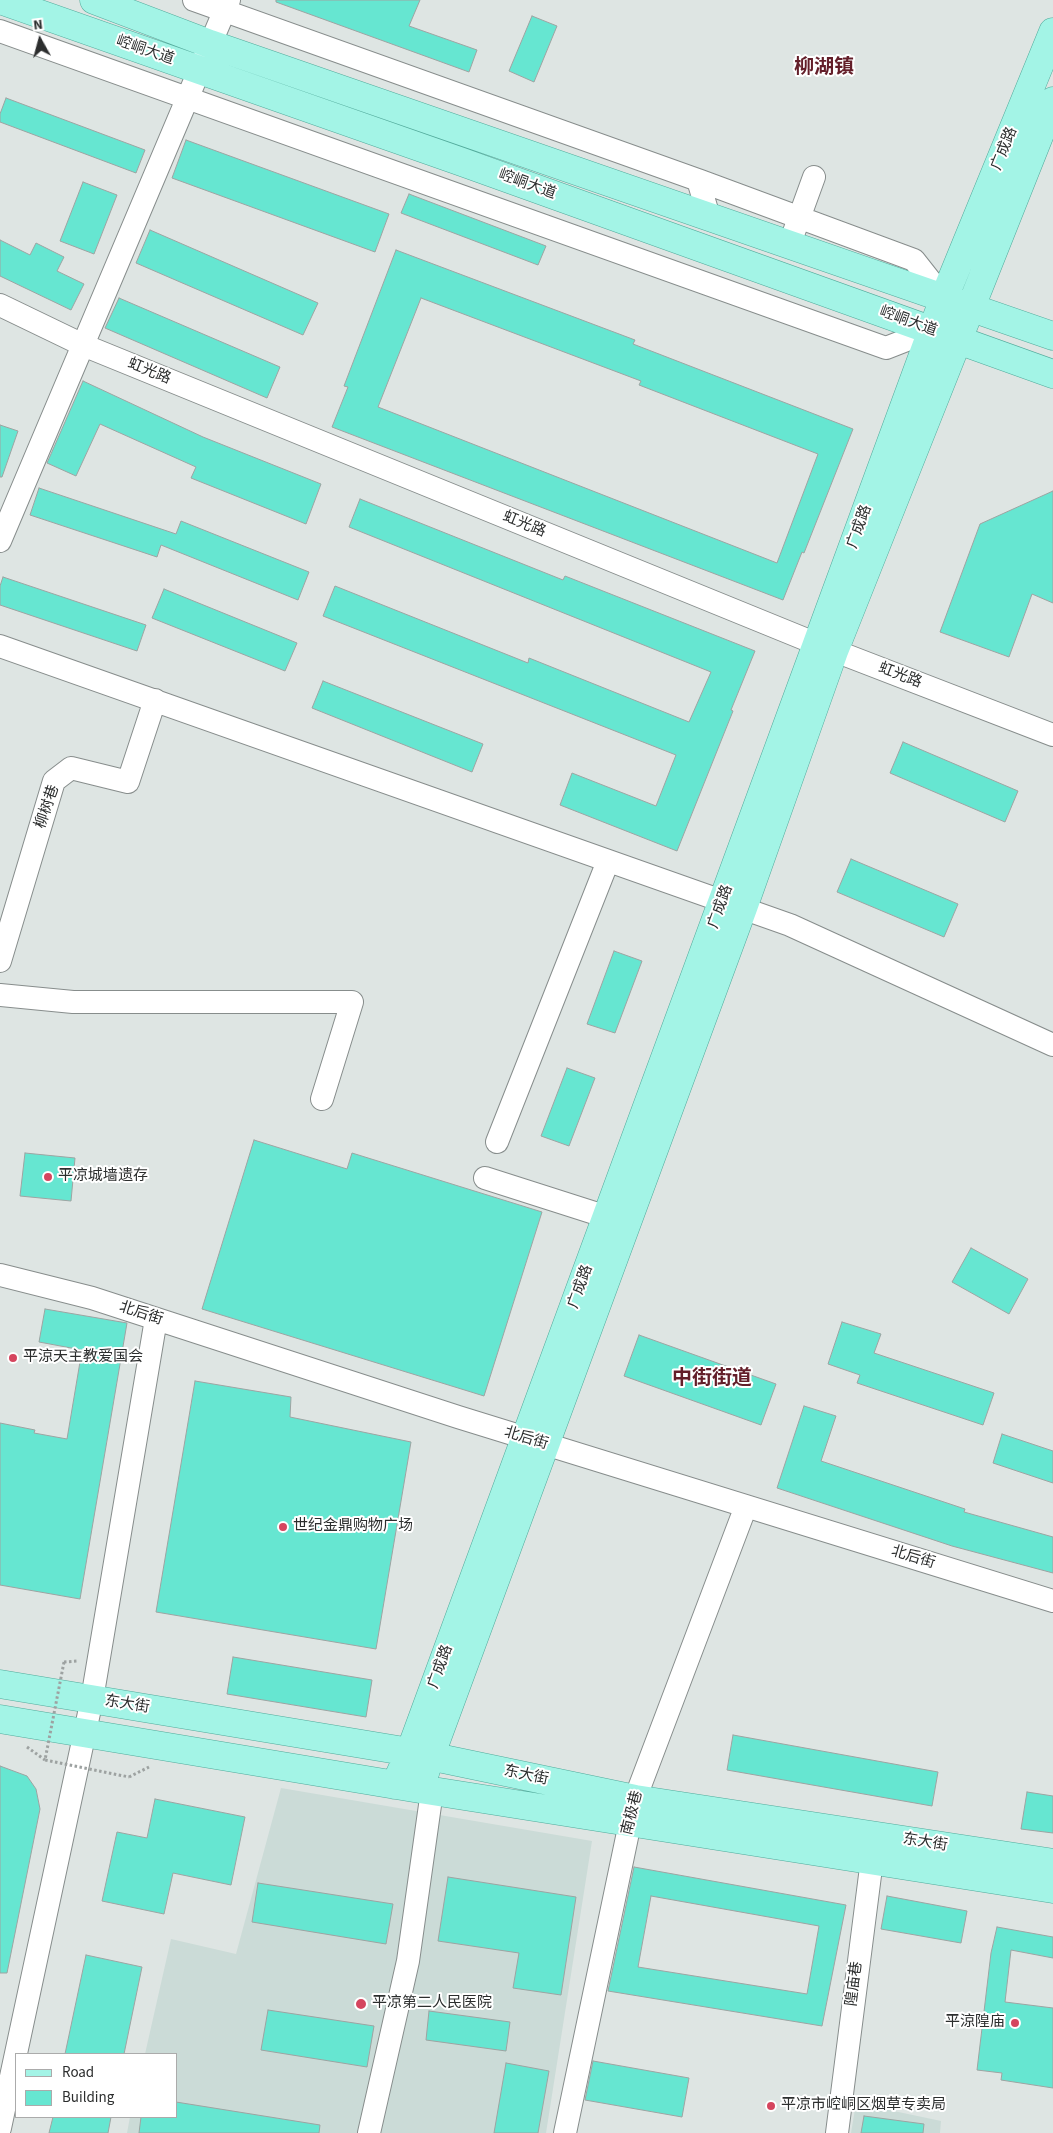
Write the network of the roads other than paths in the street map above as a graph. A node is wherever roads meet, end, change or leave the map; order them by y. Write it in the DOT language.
graph roads {
  1 [pos="0,0"];
  2 [pos="94,0"];
  3 [pos="194,0"];
  4 [pos="226,5"];
  5 [pos="0,31"];
  6 [pos="1053,32"];
  7 [pos="210,44"];
  8 [pos="199,70"];
  9 [pos="187,99"];
  10 [pos="1053,101"];
  11 [pos="814,178"];
  12 [pos="698,180"];
  13 [pos="709,217"];
  14 [pos="799,217"];
  15 [pos="790,245"];
  16 [pos="944,298"];
  17 [pos="0,305"];
  18 [pos="972,308"];
  19 [pos="932,330"];
  20 [pos="1053,336"];
  21 [pos="959,340"];
  22 [pos="83,345"];
  23 [pos="1053,374"];
  24 [pos="0,541"];
  25 [pos="0,646"];
  26 [pos="826,648"];
  27 [pos="155,700"];
  28 [pos="1053,735"];
  29 [pos="608,861"];
  30 [pos="733,905"];
  31 [pos="0,961"];
  32 [pos="0,995"];
  33 [pos="1053,1045"];
  34 [pos="322,1100"];
  35 [pos="497,1142"];
  36 [pos="485,1178"];
  37 [pos="607,1217"];
  38 [pos="0,1275"];
  39 [pos="156,1319"];
  40 [pos="535,1441"];
  41 [pos="746,1506"];
  42 [pos="1053,1601"];
  43 [pos="0,1684"];
  44 [pos="92,1700"];
  45 [pos="0,1720"];
  46 [pos="84,1735"];
  47 [pos="420,1755"];
  48 [pos="416,1789"];
  49 [pos="632,1810"];
  50 [pos="873,1848"];
  51 [pos="1053,1863"];
  52 [pos="1053,1888"];
  53 [pos="5,2077"];
  54 [pos="0,2128"];
  55 [pos="369,2133"];
  56 [pos="564,2133"];
  57 [pos="837,2133"];
  1 -- 8 [label="main road, 崆峒大道"];
  2 -- 7 [label="main road, 崆峒大道"];
  3 -- 4 [label="street"];
  4 -- 7 [label="street"];
  4 -- 12 [label="street"];
  5 -- 9 [label="street"];
  6 -- 16 [label="main road, 广成路"];
  7 -- 8 [label="street"];
  7 -- 13 [label="main road, 崆峒大道"];
  8 -- 9 [label="street"];
  8 -- 19 [label="main road, 崆峒大道"];
  9 -- 19 [label="street"];
  9 -- 22 [label="street"];
  10 -- 18 [label="main road, 广成路"];
  11 -- 14 [label="street"];
  12 -- 13 [label="street"];
  12 -- 14 [label="street"];
  13 -- 15 [label="main road, 崆峒大道"];
  14 -- 15 [label="street"];
  14 -- 16 [label="street"];
  15 -- 16 [label="main road, 崆峒大道"];
  16 -- 18 [label="main road, 崆峒大道"];
  16 -- 19 [label="main road, 广成路"];
  17 -- 22 [label="street, 虹光路"];
  18 -- 20 [label="main road, 崆峒大道"];
  18 -- 21 [label="main road, 广成路"];
  19 -- 21 [label="main road, 崆峒大道"];
  19 -- 26 [label="main road, 广成路"];
  21 -- 23 [label="main road, 崆峒大道"];
  21 -- 26 [label="main road, 广成路"];
  22 -- 24 [label="street"];
  22 -- 26 [label="street, 虹光路"];
  25 -- 27 [label="street"];
  26 -- 28 [label="street, 虹光路"];
  26 -- 30 [label="main road, 广成路"];
  27 -- 29 [label="street"];
  27 -- 31 [label="street, 柳树巷"];
  29 -- 30 [label="street"];
  29 -- 35 [label="street"];
  30 -- 33 [label="street"];
  30 -- 37 [label="main road, 广成路"];
  30 -- 40 [label="main road, 广成路"];
  32 -- 34 [label="street"];
  36 -- 37 [label="street"];
  37 -- 40 [label="main road, 广成路"];
  38 -- 39 [label="street, 北后街"];
  39 -- 40 [label="street, 北后街"];
  39 -- 44 [label="street"];
  40 -- 41 [label="street, 北后街"];
  40 -- 47 [label="main road, 广成路"];
  41 -- 42 [label="street, 北后街"];
  41 -- 49 [label="street, 南极巷"];
  43 -- 44 [label="main road, 东大街"];
  44 -- 46 [label="street"];
  44 -- 47 [label="main road, 东大街"];
  45 -- 46 [label="main road, 东大街"];
  46 -- 48 [label="main road, 东大街"];
  46 -- 53 [label="street"];
  47 -- 48 [label="main road, 广成路"];
  47 -- 49 [label="main road, 东大街"];
  48 -- 49 [label="main road, 东大街"];
  48 -- 55 [label="street"];
  49 -- 50 [label="main road, 东大街"];
  49 -- 56 [label="street, 南极巷"];
  50 -- 51 [label="main road, 东大街"];
  50 -- 52 [label="main road, 东大街"];
  50 -- 57 [label="street, 隍庙巷"];
  53 -- 54 [label="street"];
}
